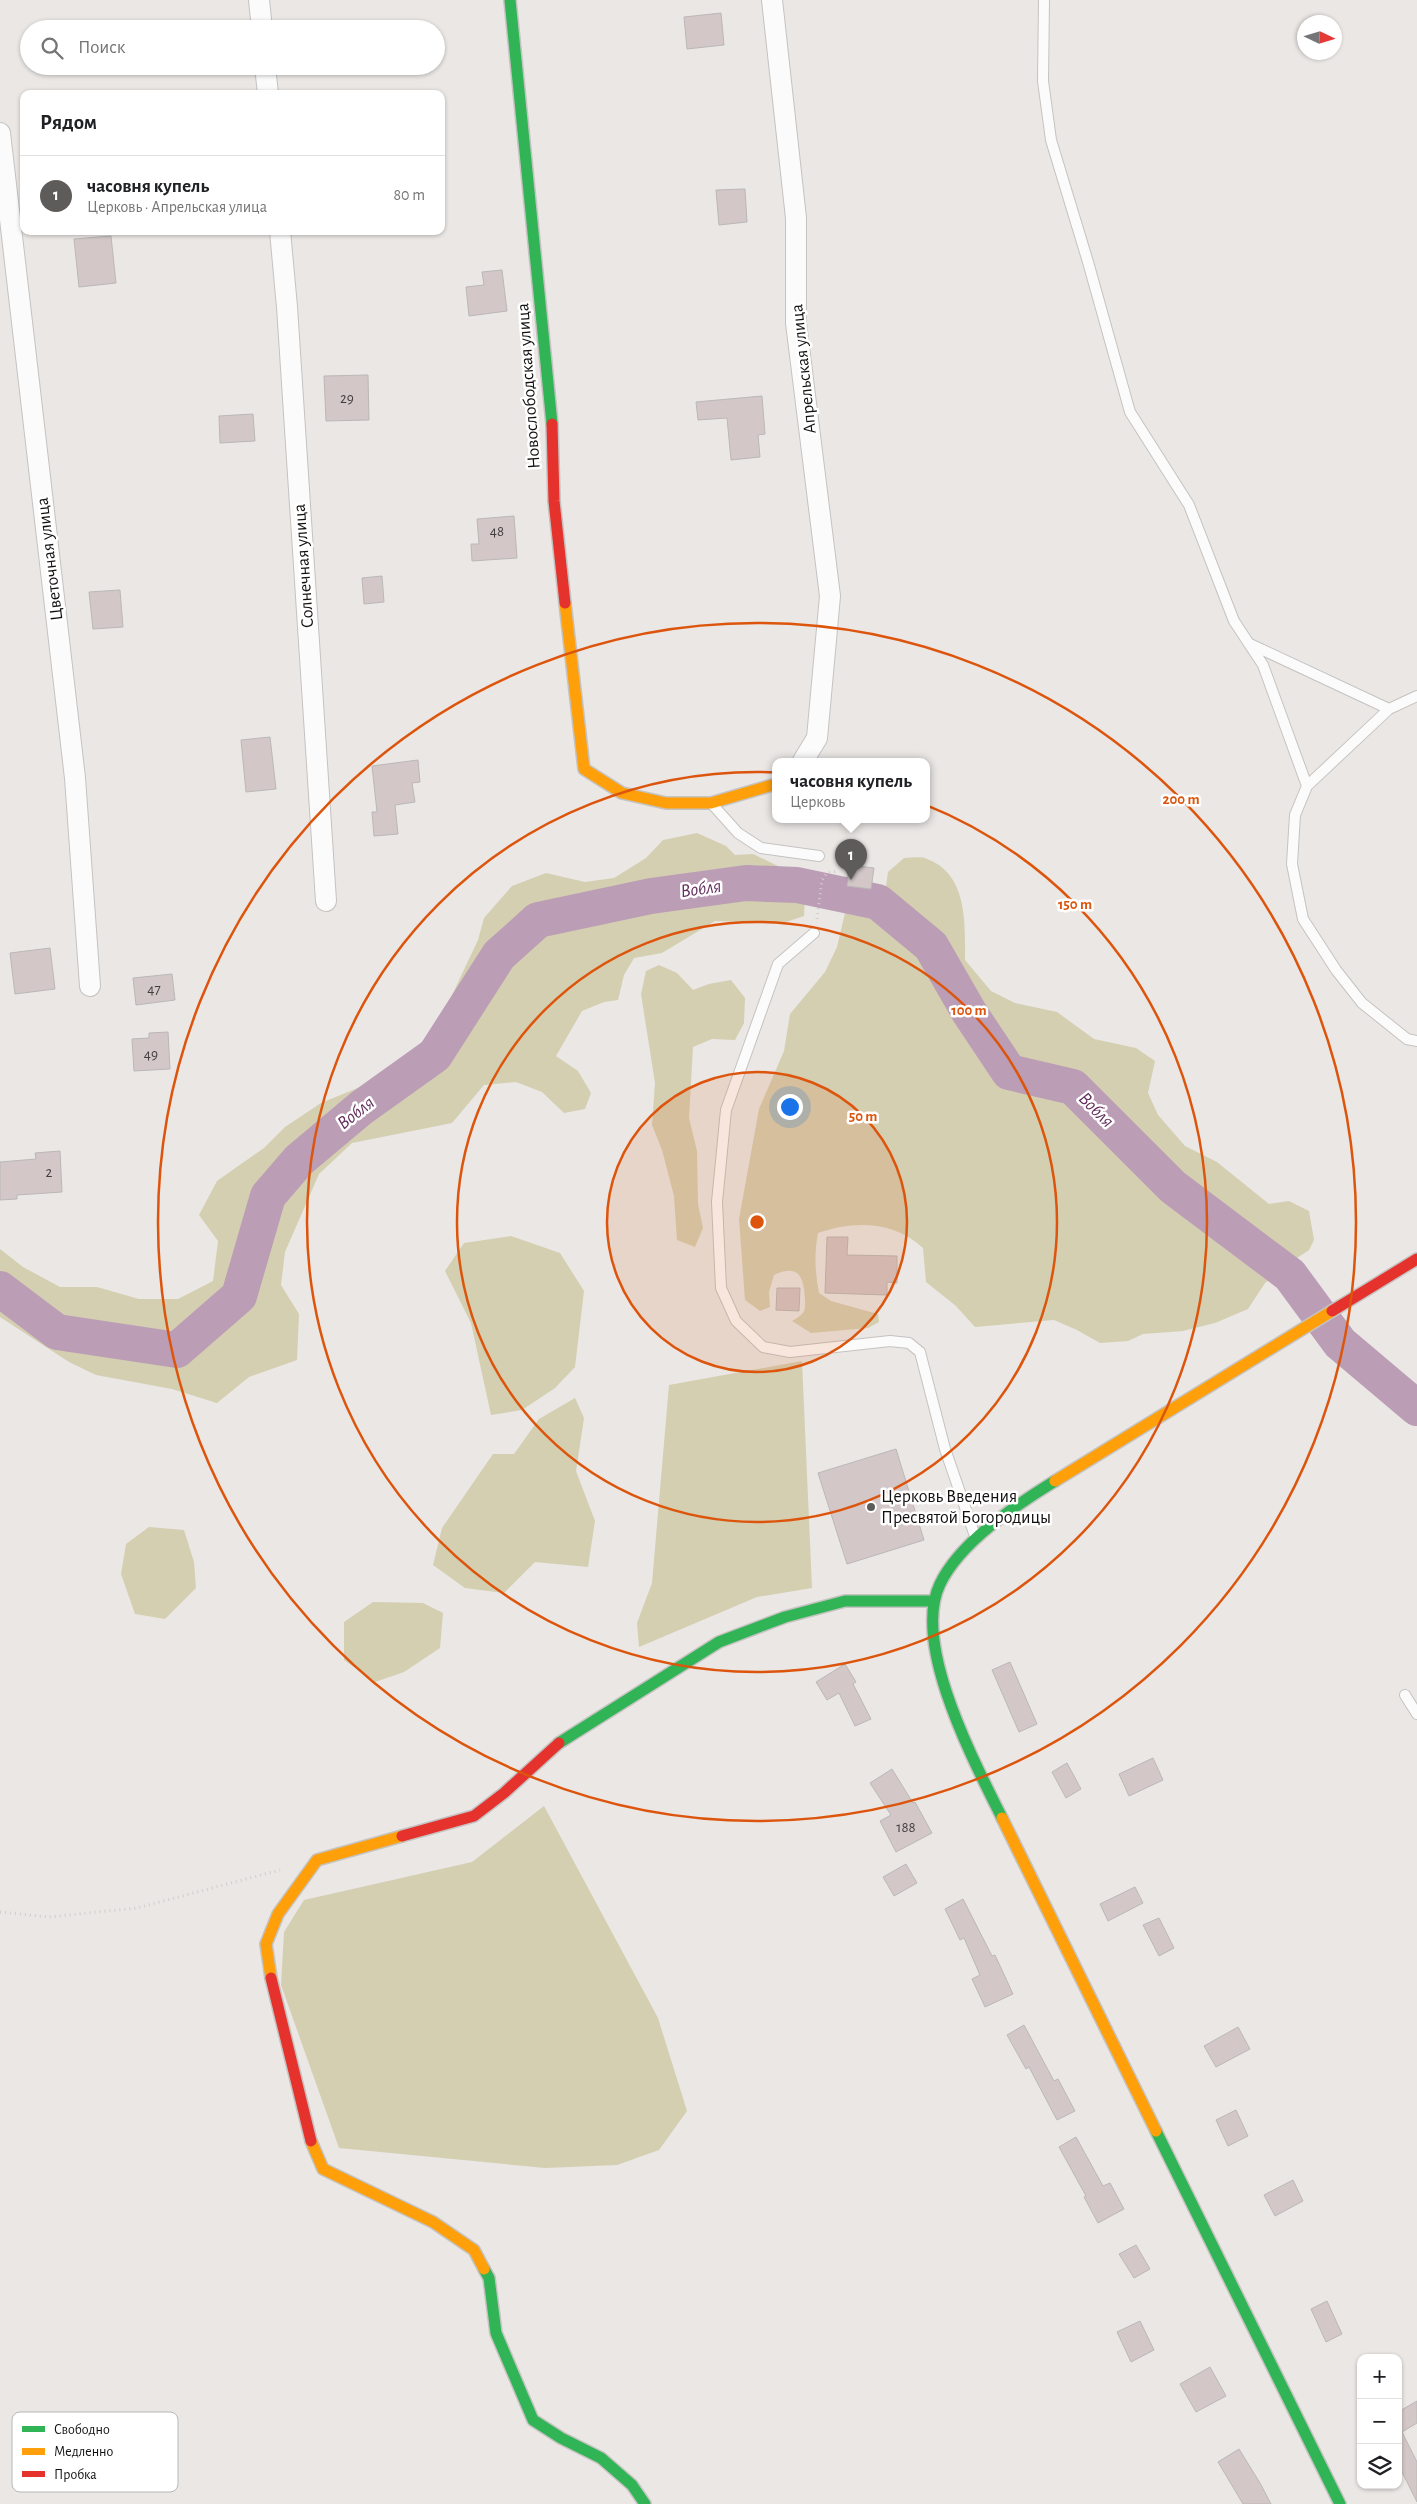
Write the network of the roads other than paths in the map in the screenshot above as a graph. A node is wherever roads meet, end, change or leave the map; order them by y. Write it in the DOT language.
graph roads {
  1 [pos="259,0"];
  2 [pos="510,0"];
  3 [pos="772,0"];
  4 [pos="1044,0"];
  5 [pos="261,20"];
  6 [pos="266,75"];
  7 [pos="268,90"];
  8 [pos="0,133"];
  9 [pos="280,235"];
  10 [pos="1249,643"];
  11 [pos="1417,696"];
  12 [pos="1389,709"];
  13 [pos="806,758"];
  14 [pos="772,785"];
  15 [pos="1307,786"];
  16 [pos="711,803"];
  17 [pos="819,856"];
  18 [pos="326,901"];
  19 [pos="814,933"];
  20 [pos="90,986"];
  21 [pos="1417,1041"];
  22 [pos="1417,1259"];
  23 [pos="976,1540"];
  24 [pos="934,1601"];
  25 [pos="1405,1695"];
  26 [pos="1417,1714"];
  27 [pos="645,2504"];
  28 [pos="1340,2504"];
  1 -- 5 [label="street"];
  2 -- 16 [label="street, Новослободская улица"];
  3 -- 13 [label="street, Апрельская улица"];
  4 -- 10 [label="lane"];
  6 -- 7 [label="street"];
  8 -- 20 [label="street, Цветочная улица"];
  9 -- 18 [label="street, Солнечная улица"];
  10 -- 12 [label="lane"];
  10 -- 15 [label="lane"];
  11 -- 12 [label="lane"];
  12 -- 15 [label="lane"];
  14 -- 16 [label="street"];
  15 -- 21 [label="lane"];
  16 -- 17 [label="lane"];
  19 -- 23 [label="lane"];
  22 -- 23 [label="street"];
  23 -- 24 [label="street"];
  24 -- 27 [label="street"];
  24 -- 28 [label="street"];
  25 -- 26 [label="lane"];
}
